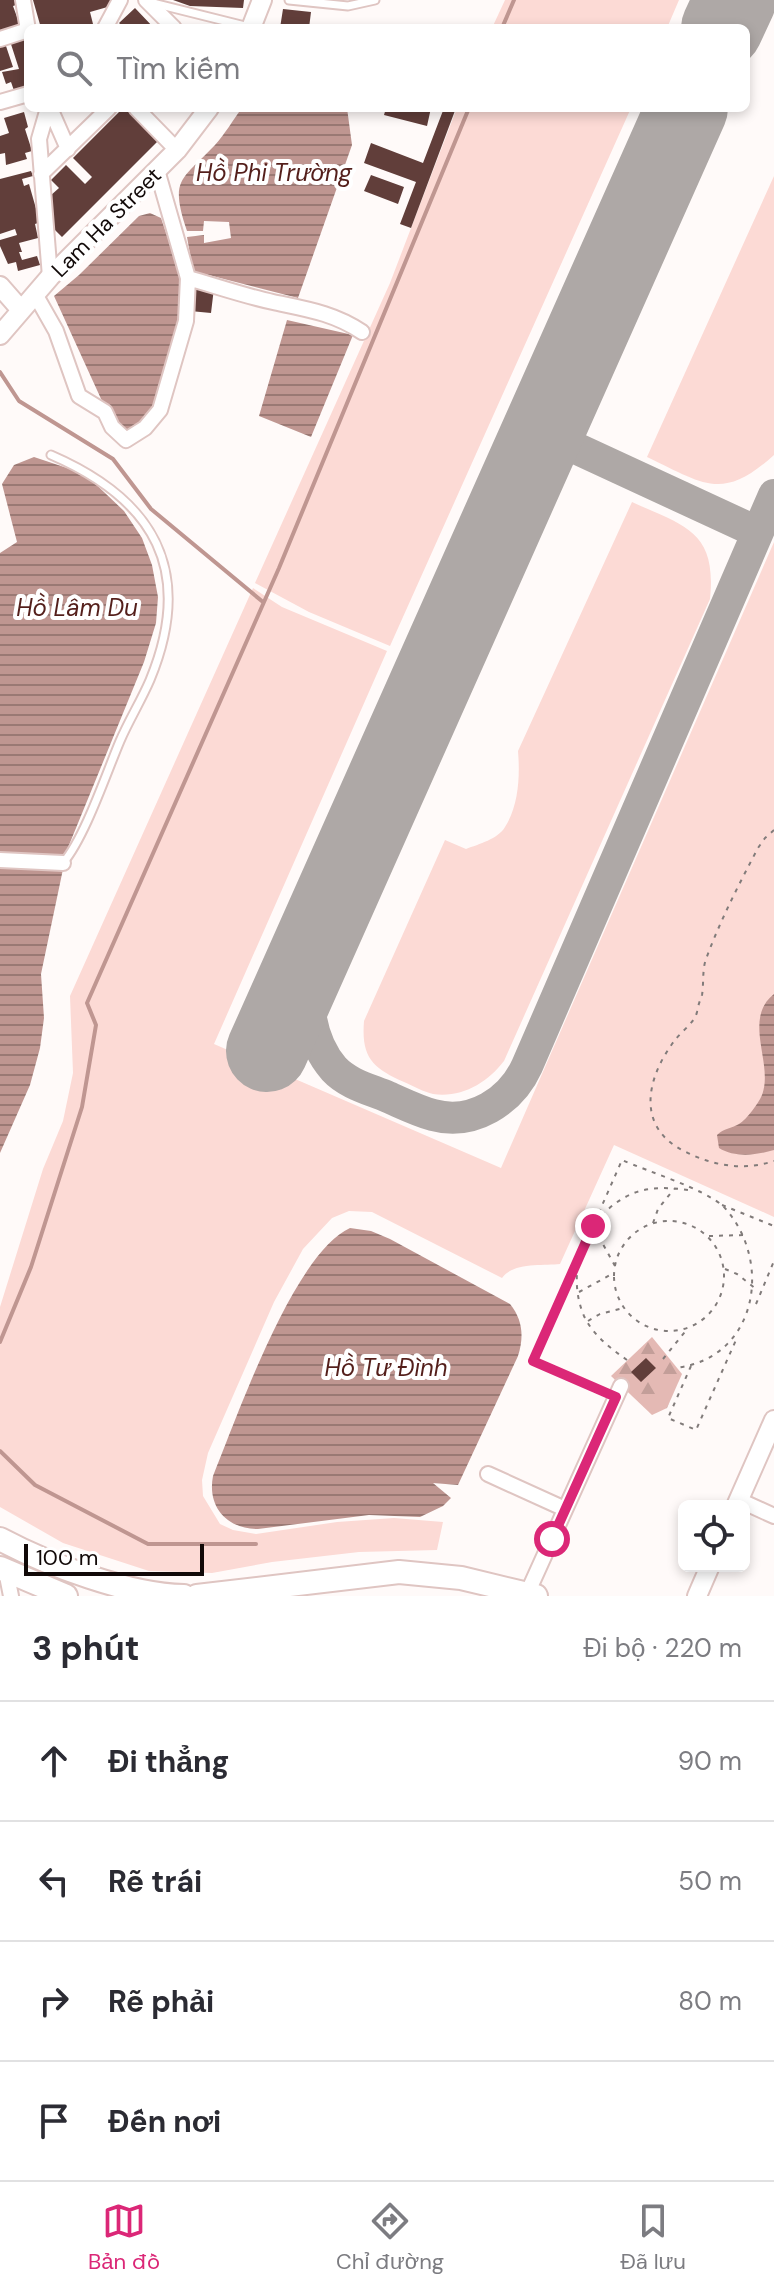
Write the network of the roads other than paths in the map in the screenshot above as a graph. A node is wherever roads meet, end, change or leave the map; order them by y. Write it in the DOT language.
graph roads {
  1 [pos="23,0"];
  2 [pos="120,0"];
  3 [pos="262,0"];
  4 [pos="289,0"];
  5 [pos="375,0"];
  6 [pos="147,1"];
  7 [pos="27,24"];
  8 [pos="107,24"];
  9 [pos="170,24"];
  10 [pos="240,24"];
  11 [pos="253,24"];
  12 [pos="24,31"];
  13 [pos="0,39"];
  14 [pos="24,95"];
  15 [pos="0,102"];
  16 [pos="48,112"];
  17 [pos="51,112"];
  18 [pos="105,112"];
  19 [pos="140,112"];
  20 [pos="206,112"];
  21 [pos="68,149"];
  22 [pos="177,150"];
  23 [pos="157,170"];
  24 [pos="41,174"];
  25 [pos="50,277"];
  26 [pos="188,278"];
  27 [pos="0,286"];
  28 [pos="35,294"];
  29 [pos="21,310"];
  30 [pos="362,332"];
  31 [pos="0,335"];
  32 [pos="51,455"];
  33 [pos="0,860"];
  34 [pos="63,863"];
  35 [pos="618,1391"];
  36 [pos="774,1420"];
  37 [pos="488,1474"];
  38 [pos="739,1500"];
  39 [pos="750,1507"];
  40 [pos="565,1509"];
  41 [pos="774,1516"];
  42 [pos="0,1539"];
  43 [pos="3,1569"];
  44 [pos="707,1572"];
  45 [pos="61,1595"];
  46 [pos="532,1595"];
  47 [pos="11,1596"];
  48 [pos="184,1596"];
  49 [pos="197,1596"];
  50 [pos="697,1596"];
  1 -- 7 [label="street"];
  2 -- 8 [label="street"];
  3 -- 11 [label="street"];
  4 -- 5 [label="lane"];
  6 -- 9 [label="street"];
  6 -- 10 [label="lane"];
  12 -- 13 [label="street"];
  14 -- 15 [label="street"];
  16 -- 24 [label="street"];
  17 -- 21 [label="street"];
  18 -- 21 [label="street"];
  19 -- 22 [label="street"];
  20 -- 22 [label="street, Lam Ha Street"];
  21 -- 24 [label="street"];
  22 -- 23 [label="street, Lam Ha Street"];
  23 -- 25 [label="street, Lam Ha Street"];
  23 -- 26 [label="street"];
  24 -- 25 [label="street"];
  25 -- 28 [label="street, Lam Ha Street"];
  26 -- 28 [label="street"];
  26 -- 30 [label="street"];
  27 -- 29 [label="street"];
  28 -- 29 [label="street, Lam Ha Street"];
  29 -- 31 [label="street, Lam Ha Street"];
  32 -- 34 [label="lane"];
  33 -- 34 [label="street"];
  35 -- 40 [label="street"];
  36 -- 38 [label="street"];
  37 -- 40 [label="street"];
  39 -- 41 [label="street"];
  40 -- 46 [label="street"];
  42 -- 48 [label="main road"];
  43 -- 45 [label="main road"];
  43 -- 47 [label="street"];
  44 -- 50 [label="street"];
  46 -- 49 [label="main road"];
}
